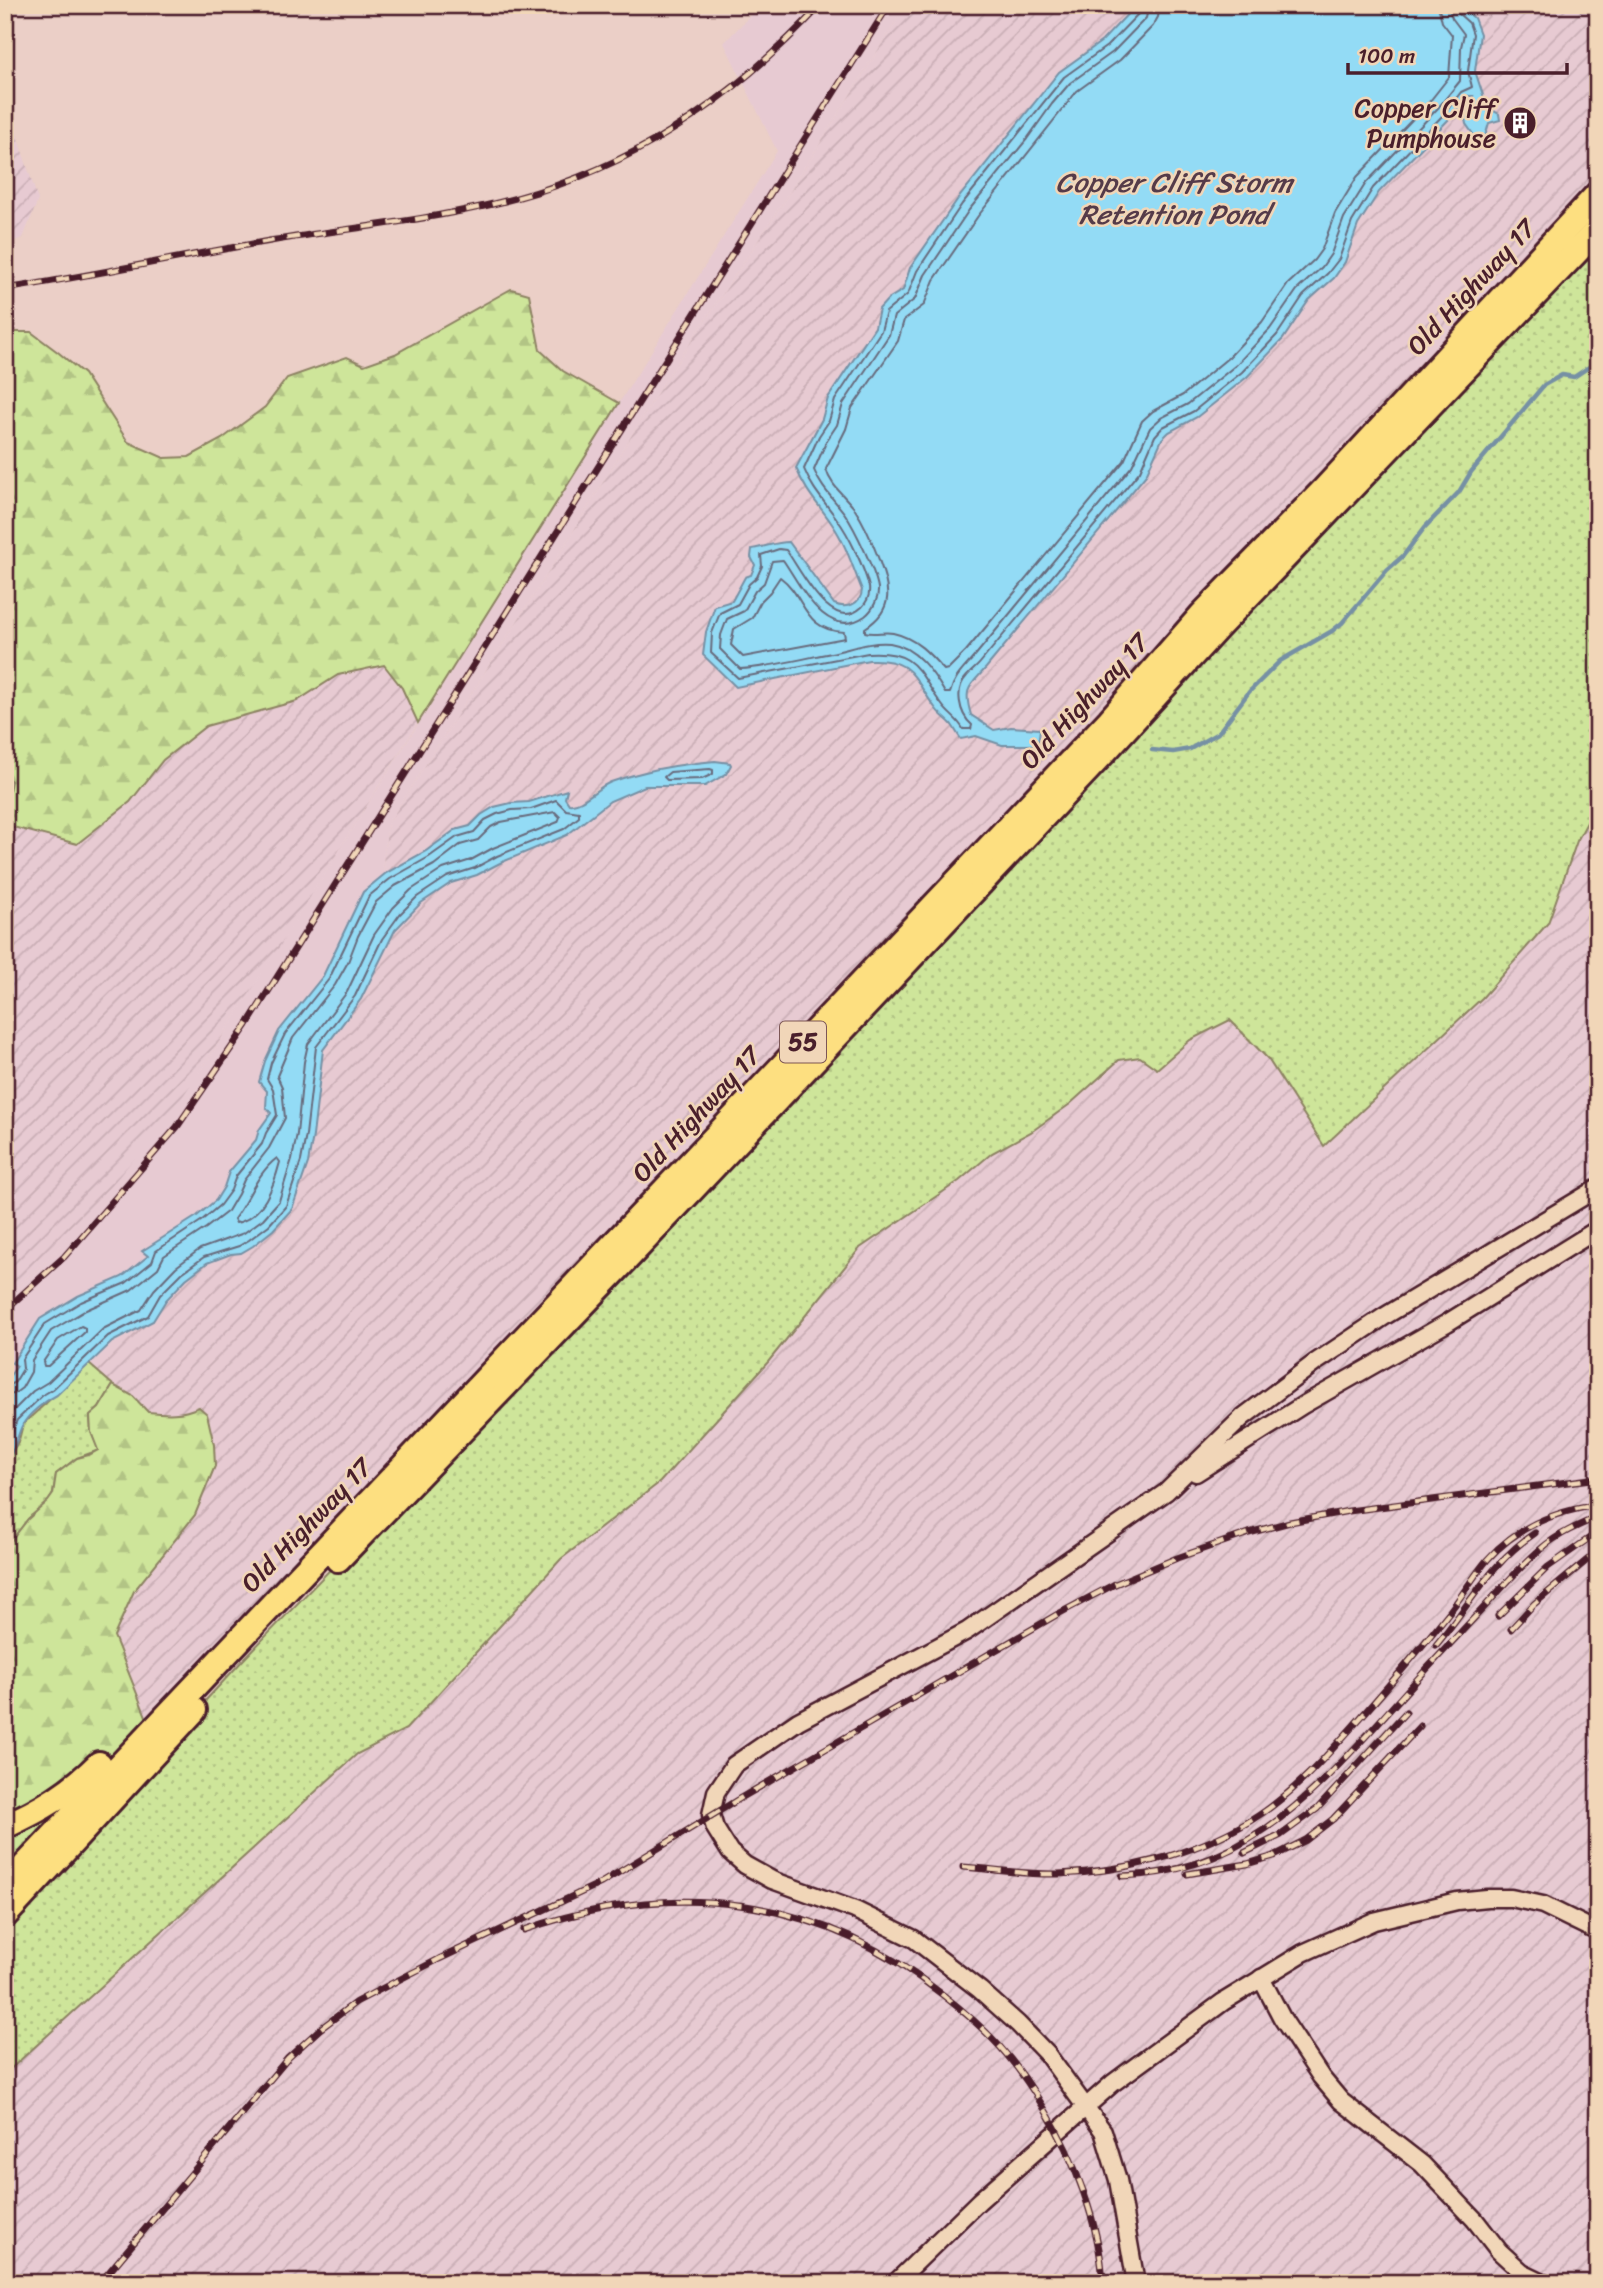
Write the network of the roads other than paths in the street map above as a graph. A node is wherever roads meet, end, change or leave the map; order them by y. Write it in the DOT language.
graph roads {
  1 [pos="1598,194"];
  2 [pos="1598,229"];
  3 [pos="1598,1188"];
  4 [pos="1598,1229"];
  5 [pos="1165,1493"];
  6 [pos="148,1735"];
  7 [pos="5,1826"];
  8 [pos="5,1887"];
  9 [pos="5,1915"];
  10 [pos="1598,1932"];
  11 [pos="1261,1978"];
  12 [pos="1087,2106"];
  13 [pos="895,2283"];
  14 [pos="1136,2283"];
  15 [pos="1545,2283"];
  1 -- 6 [label="main road, Old Highway 17 / 55"];
  2 -- 9 [label="main road, Old Highway 17 / 55"];
  3 -- 5 [label="street"];
  4 -- 5 [label="street"];
  5 -- 12 [label="street"];
  6 -- 7 [label="main road"];
  6 -- 8 [label="main road, Old Highway 17 / 55"];
  10 -- 11 [label="street"];
  11 -- 12 [label="street"];
  11 -- 15 [label="street"];
  12 -- 13 [label="street"];
  12 -- 14 [label="street"];
}
